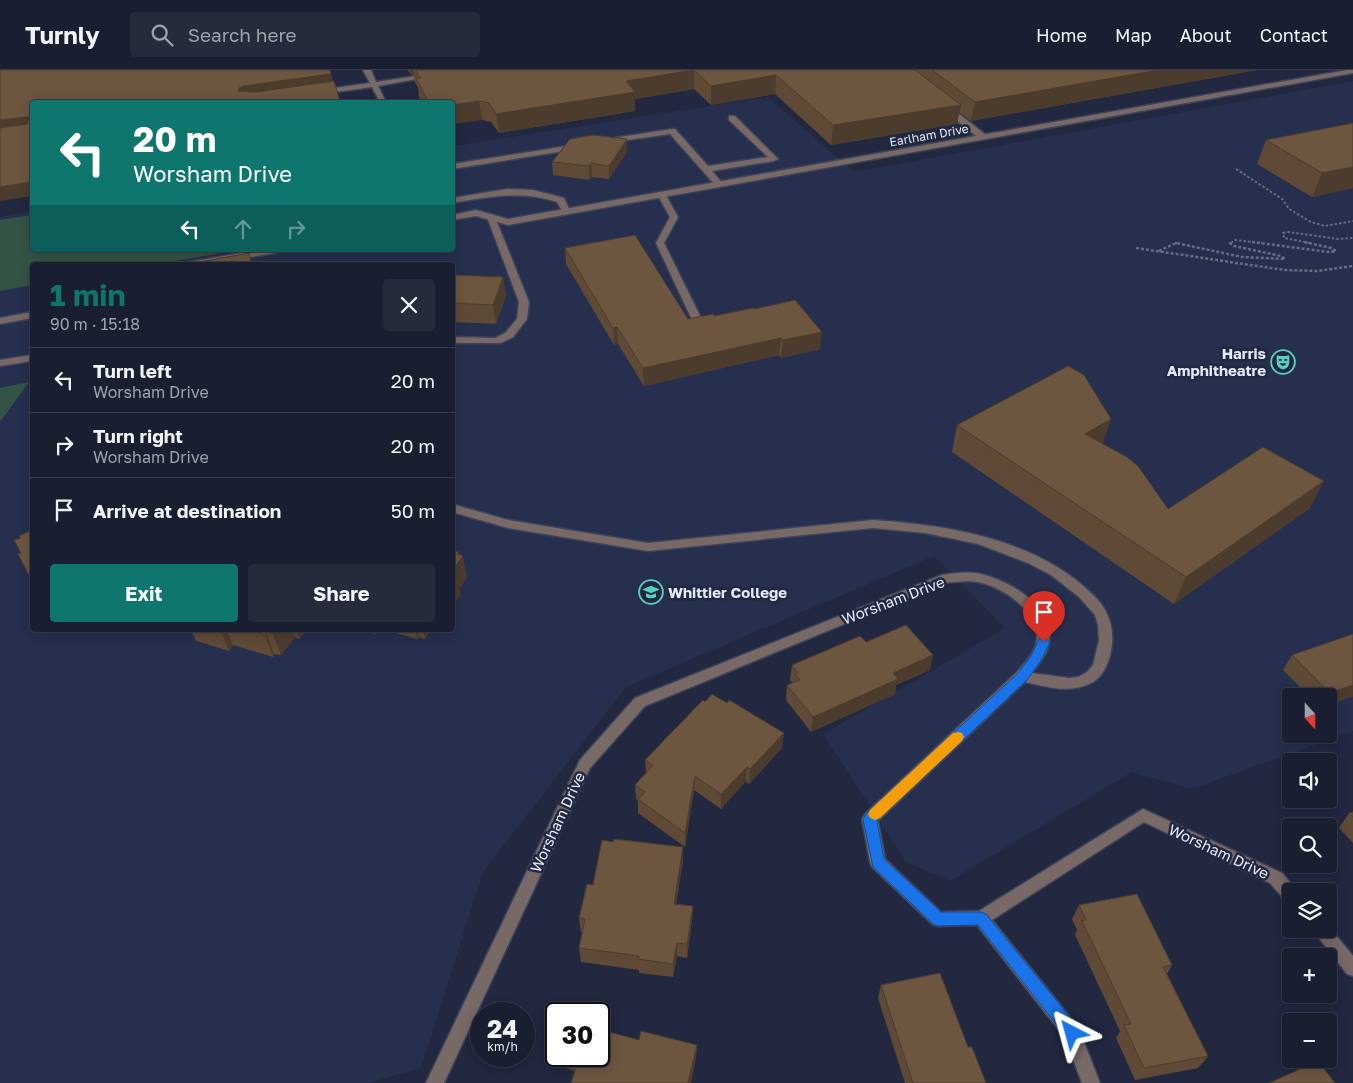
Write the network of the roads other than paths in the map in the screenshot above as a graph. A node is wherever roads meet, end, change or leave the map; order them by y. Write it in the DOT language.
graph roads {
  1 [pos="367,70"];
  2 [pos="1353,71"];
  3 [pos="438,75"];
  4 [pos="374,85"];
  5 [pos="315,93"];
  6 [pos="382,100"];
  7 [pos="938,102"];
  8 [pos="732,118"];
  9 [pos="983,136"];
  10 [pos="596,143"];
  11 [pos="586,145"];
  12 [pos="455,167"];
  13 [pos="706,169"];
  14 [pos="720,184"];
  15 [pos="661,194"];
  16 [pos="455,200"];
  17 [pos="566,211"];
  18 [pos="455,217"];
  19 [pos="492,217"];
  20 [pos="264,252"];
  21 [pos="206,262"];
  22 [pos="30,315"];
  23 [pos="0,321"];
  24 [pos="699,324"];
  25 [pos="455,340"];
  26 [pos="30,358"];
  27 [pos="0,363"];
  28 [pos="455,509"];
  29 [pos="1022,676"];
  30 [pos="1282,885"];
  31 [pos="981,918"];
  32 [pos="1328,938"];
  33 [pos="1353,968"];
  34 [pos="435,1083"];
  35 [pos="1091,1083"];
  1 -- 4 [label="street"];
  2 -- 9 [label="street, Earlham Drive"];
  3 -- 4 [label="street"];
  4 -- 5 [label="street"];
  4 -- 6 [label="street"];
  7 -- 9 [label="street"];
  8 -- 13 [label="street"];
  9 -- 14 [label="street, Earlham Drive"];
  10 -- 13 [label="street"];
  11 -- 12 [label="street"];
  13 -- 14 [label="street"];
  14 -- 15 [label="street, Earlham Drive"];
  15 -- 17 [label="street, Earlham Drive"];
  15 -- 24 [label="street"];
  16 -- 17 [label="street"];
  17 -- 19 [label="street, Earlham Drive"];
  18 -- 19 [label="street"];
  19 -- 25 [label="street"];
  20 -- 21 [label="street"];
  22 -- 23 [label="street"];
  26 -- 27 [label="street"];
  28 -- 29 [label="street"];
  29 -- 31 [label="street, Worsham Drive"];
  29 -- 34 [label="street, Worsham Drive"];
  30 -- 31 [label="street, Worsham Drive"];
  31 -- 35 [label="street"];
  32 -- 33 [label="street"];
}
